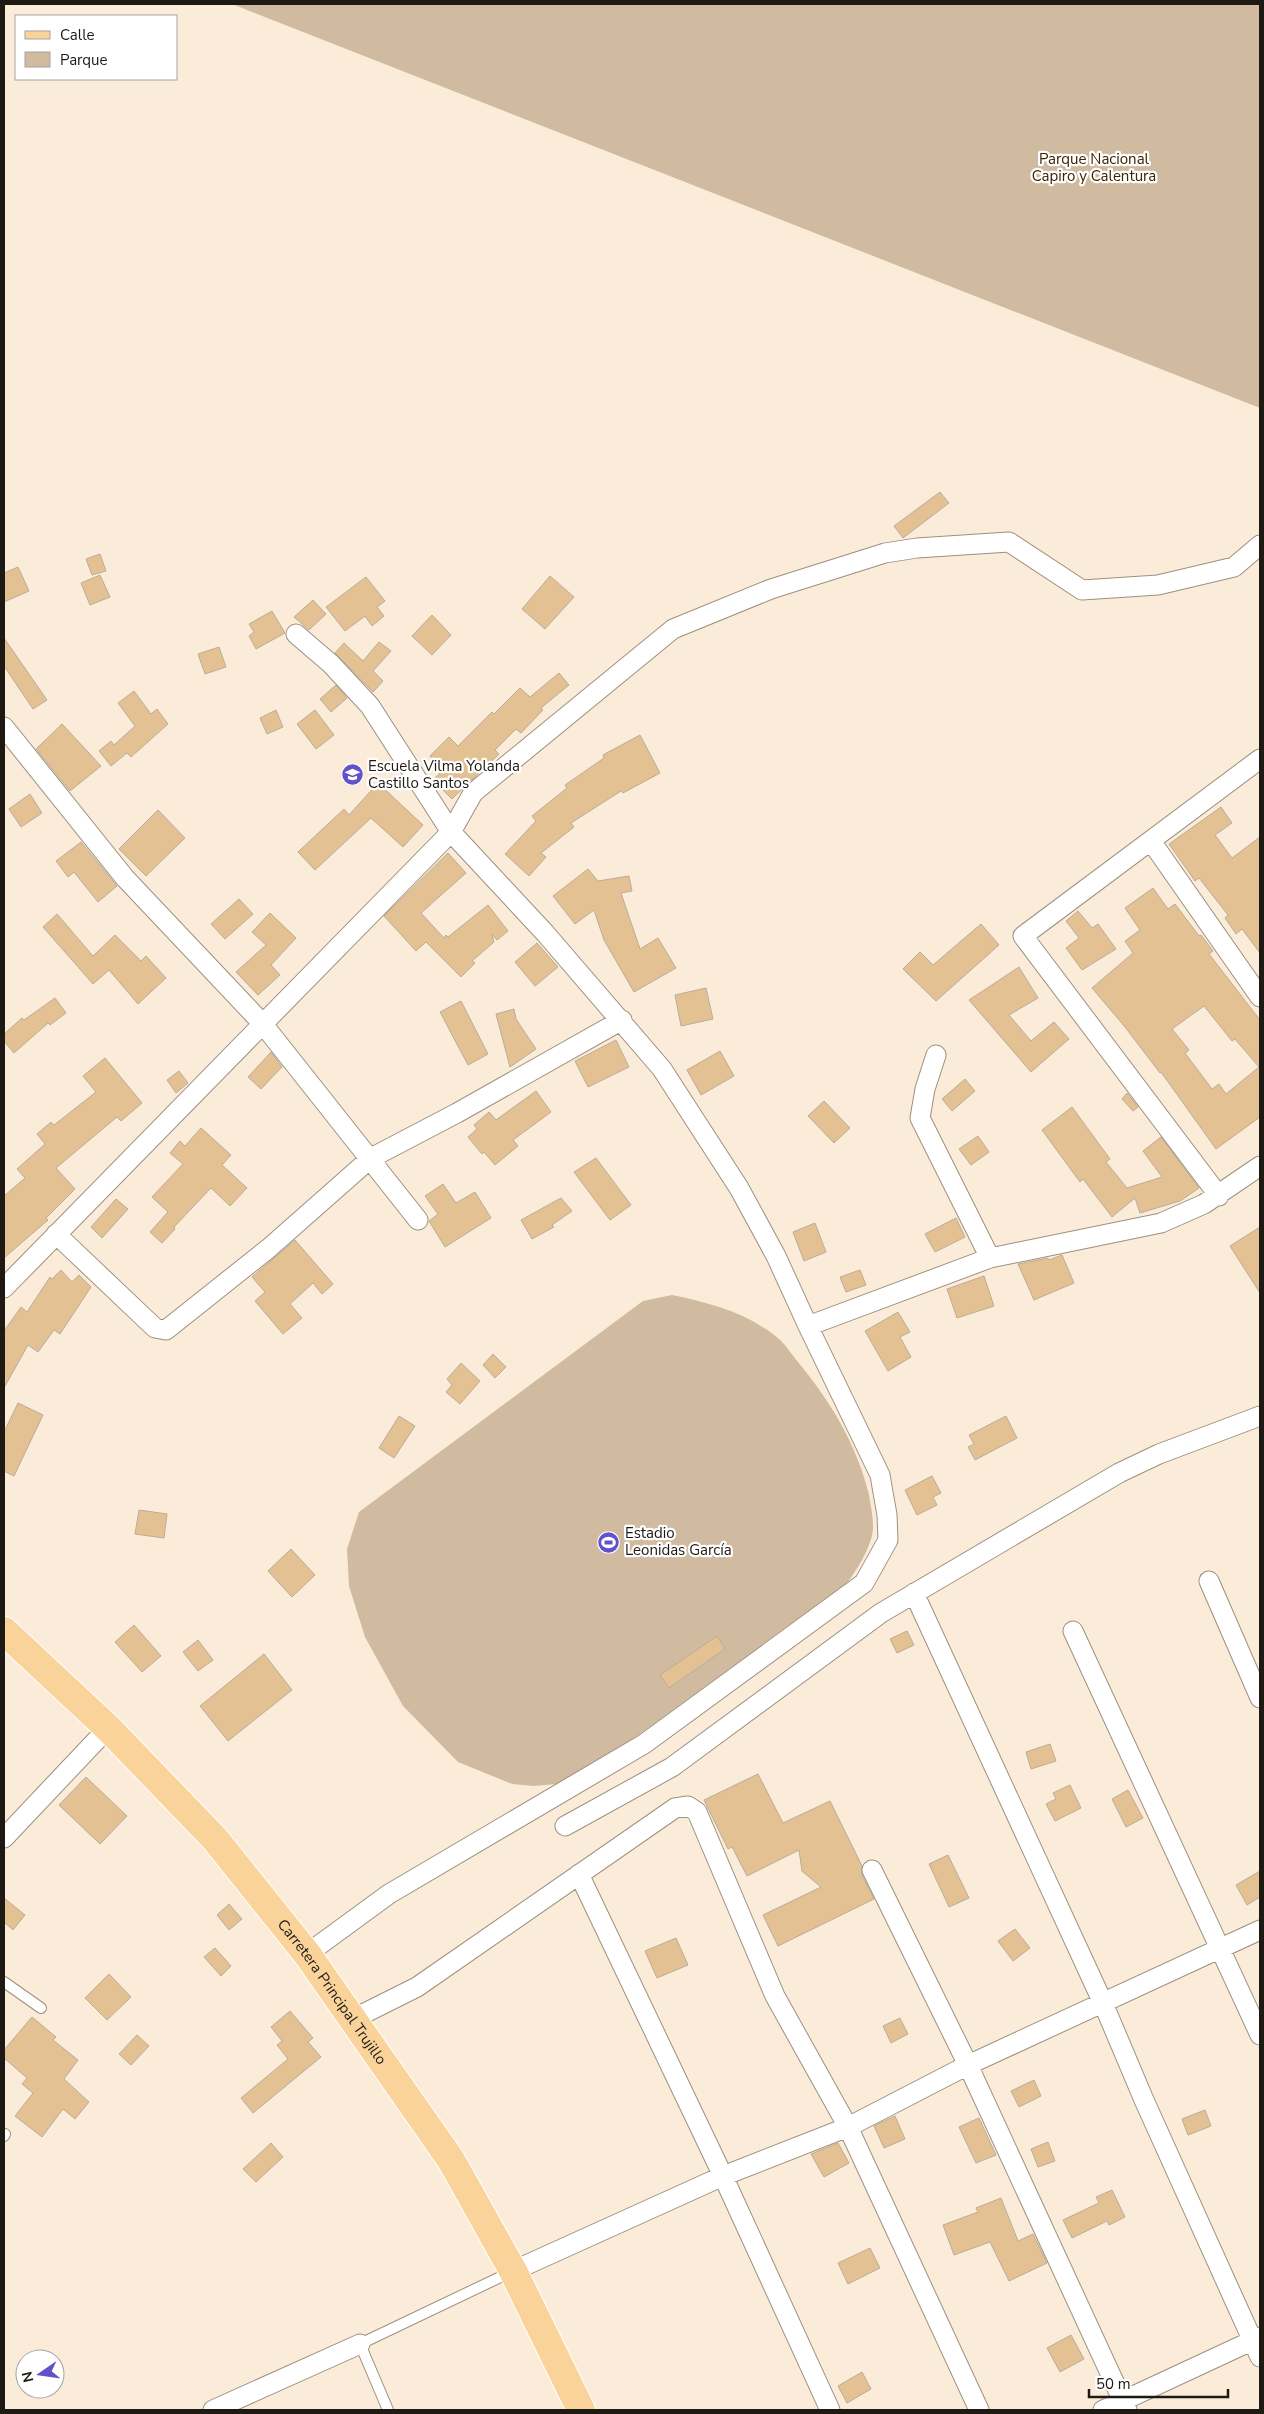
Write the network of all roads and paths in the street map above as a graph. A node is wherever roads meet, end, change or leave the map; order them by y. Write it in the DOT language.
graph roads {
  1 [pos="1260,545"];
  2 [pos="296,634"];
  3 [pos="4,727"];
  4 [pos="1260,759"];
  5 [pos="451,832"];
  6 [pos="1151,841"];
  7 [pos="1260,998"];
  8 [pos="622,1020"];
  9 [pos="262,1022"];
  10 [pos="936,1054"];
  11 [pos="371,1158"];
  12 [pos="1260,1166"];
  13 [pos="1218,1196"];
  14 [pos="418,1220"];
  15 [pos="56,1234"];
  16 [pos="990,1258"];
  17 [pos="4,1288"];
  18 [pos="808,1326"];
  19 [pos="1260,1416"];
  20 [pos="1209,1581"];
  21 [pos="914,1593"];
  22 [pos="4,1631"];
  23 [pos="1073,1631"];
  24 [pos="1260,1698"];
  25 [pos="108,1728"];
  26 [pos="565,1826"];
  27 [pos="4,1838"];
  28 [pos="872,1870"];
  29 [pos="579,1874"];
  30 [pos="1260,1930"];
  31 [pos="1222,1948"];
  32 [pos="307,1954"];
  33 [pos="4,1982"];
  34 [pos="1103,2003"];
  35 [pos="41,2008"];
  36 [pos="353,2018"];
  37 [pos="1260,2035"];
  38 [pos="968,2065"];
  39 [pos="848,2127"];
  40 [pos="723,2176"];
  41 [pos="514,2271"];
  42 [pos="360,2344"];
  43 [pos="1258,2345"];
  44 [pos="1125,2406"];
  45 [pos="213,2410"];
  46 [pos="388,2410"];
  47 [pos="581,2410"];
  48 [pos="830,2410"];
  49 [pos="979,2410"];
  50 [pos="1103,2410"];
  1 -- 5 [label="street"];
  2 -- 5 [label="street"];
  3 -- 9 [label="street"];
  4 -- 6 [label="street"];
  5 -- 8 [label="street"];
  5 -- 9 [label="street"];
  6 -- 7 [label="street"];
  6 -- 13 [label="street"];
  8 -- 11 [label="street"];
  8 -- 18 [label="street"];
  9 -- 11 [label="street"];
  9 -- 15 [label="street"];
  10 -- 16 [label="street"];
  11 -- 14 [label="street"];
  11 -- 15 [label="street"];
  12 -- 13 [label="street"];
  13 -- 16 [label="street"];
  15 -- 17 [label="street"];
  16 -- 18 [label="street"];
  18 -- 32 [label="street"];
  19 -- 21 [label="street"];
  20 -- 24 [label="street"];
  21 -- 26 [label="street"];
  21 -- 34 [label="street"];
  22 -- 25 [label="main road, Carretera Principal Trujillo"];
  23 -- 31 [label="street"];
  25 -- 27 [label="street"];
  25 -- 32 [label="main road, Carretera Principal Trujillo"];
  28 -- 38 [label="street"];
  29 -- 36 [label="street"];
  29 -- 39 [label="street"];
  29 -- 40 [label="street"];
  30 -- 31 [label="street"];
  31 -- 34 [label="street"];
  31 -- 37 [label="street"];
  32 -- 36 [label="main road, Carretera Principal Trujillo"];
  33 -- 35 [label="lane"];
  34 -- 38 [label="street"];
  34 -- 43 [label="street"];
  36 -- 41 [label="main road, Carretera Principal Trujillo"];
  38 -- 39 [label="street"];
  38 -- 44 [label="street"];
  39 -- 40 [label="street"];
  39 -- 49 [label="street"];
  40 -- 41 [label="street"];
  40 -- 48 [label="street"];
  41 -- 42 [label="lane"];
  41 -- 47 [label="main road, Carretera Principal Trujillo"];
  42 -- 45 [label="street"];
  42 -- 46 [label="lane"];
  43 -- 44 [label="street"];
  44 -- 50 [label="street"];
}
